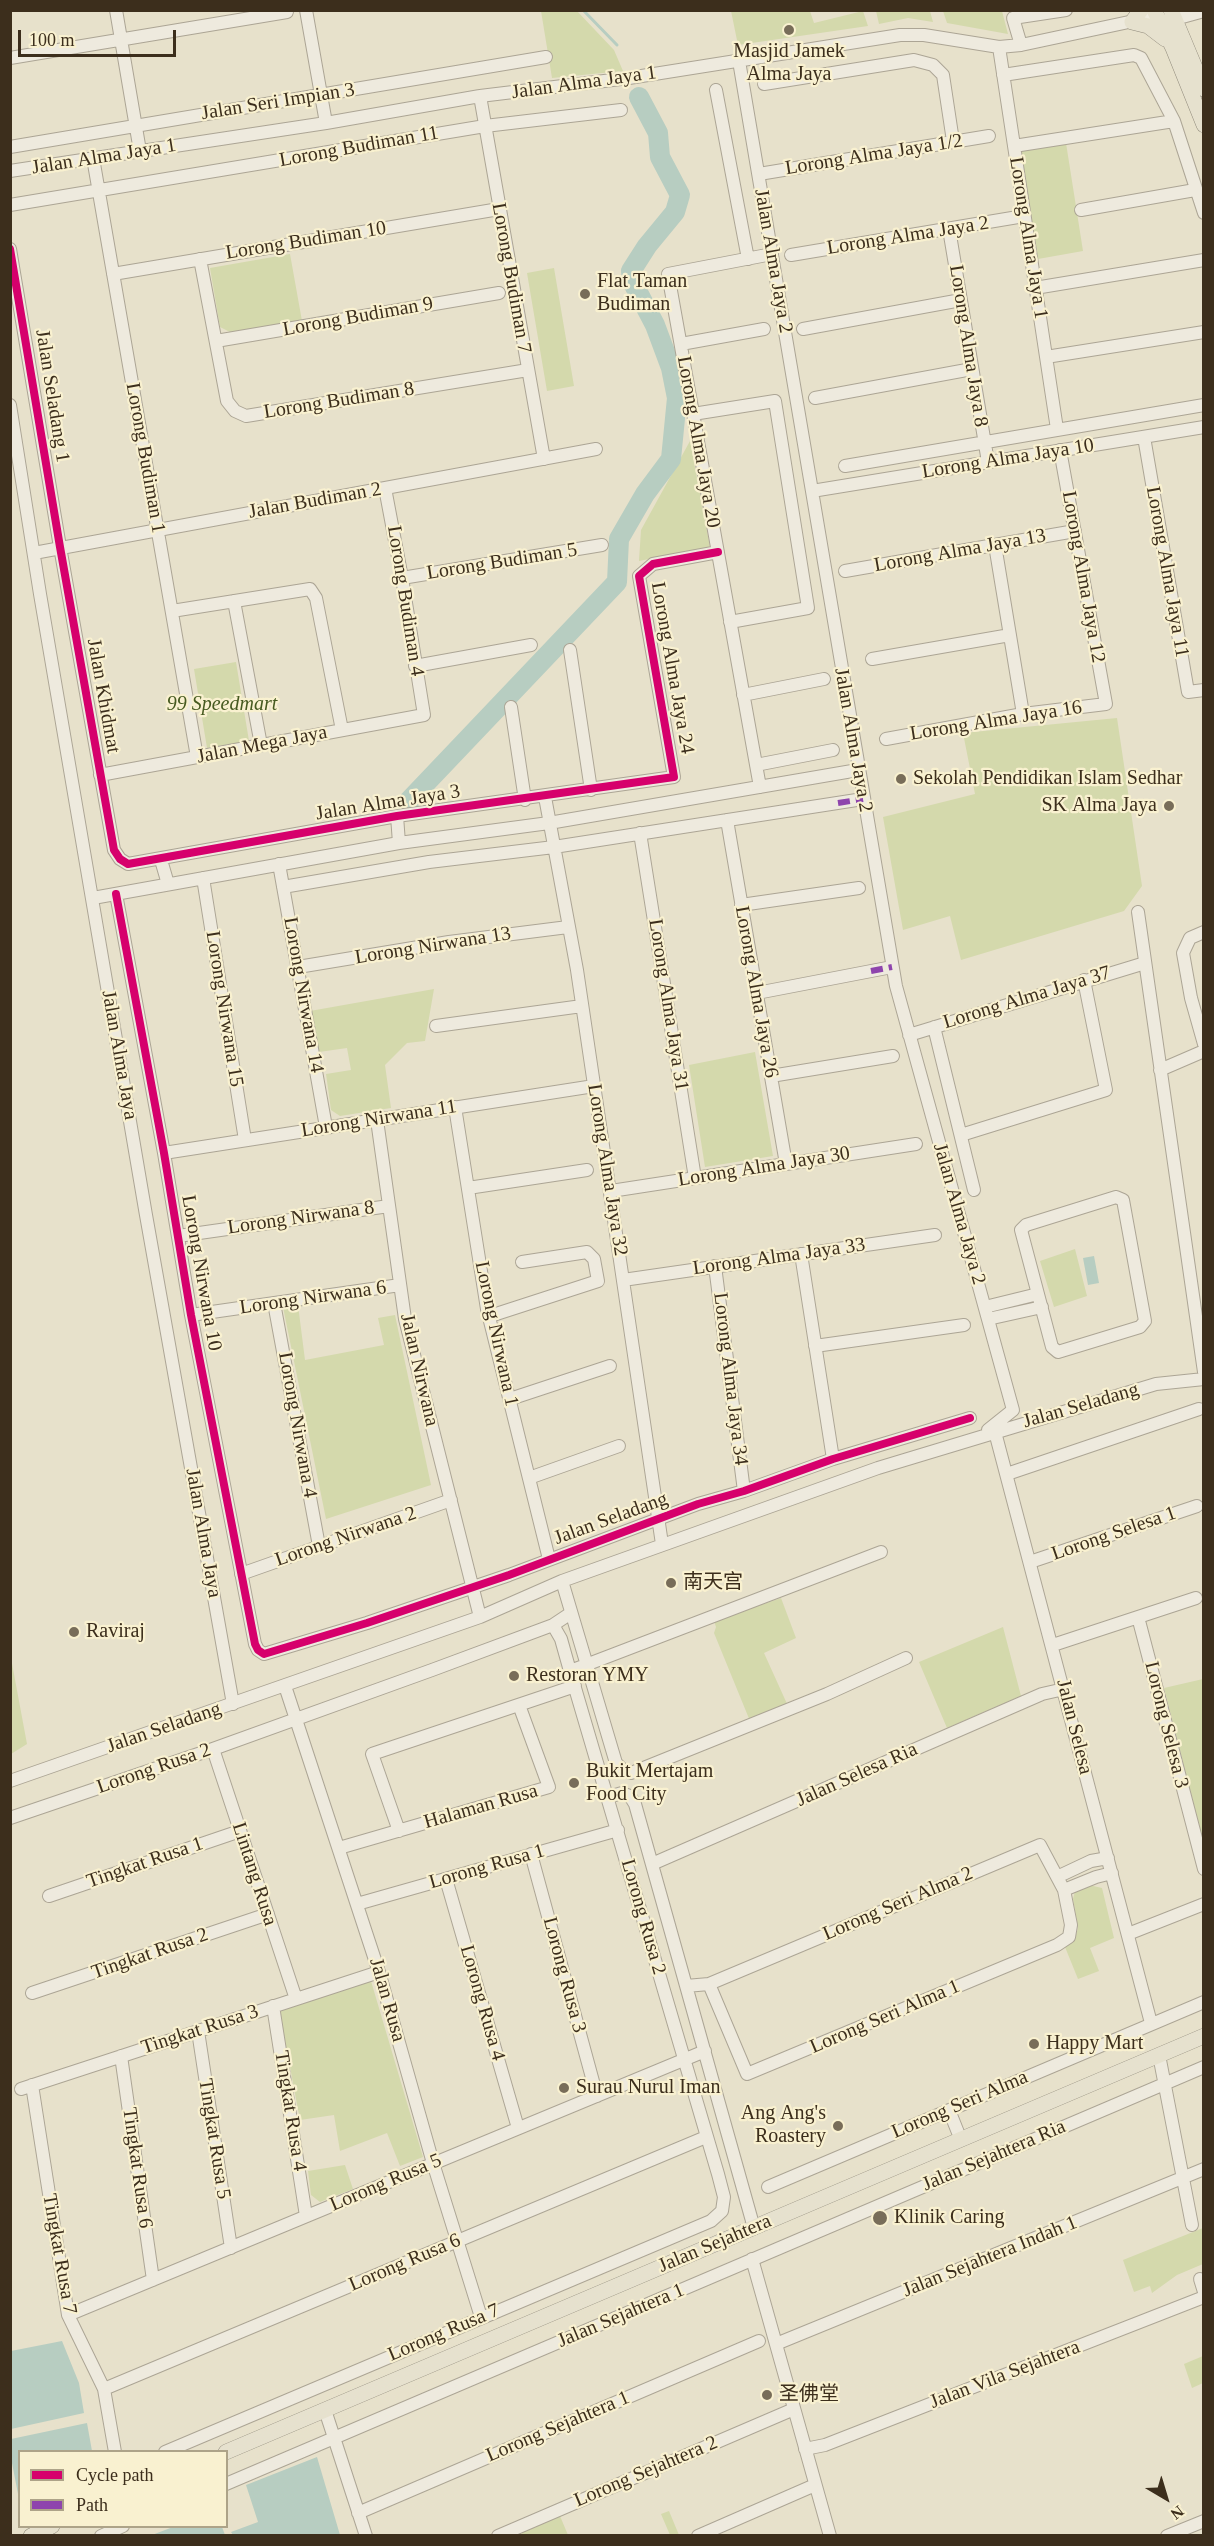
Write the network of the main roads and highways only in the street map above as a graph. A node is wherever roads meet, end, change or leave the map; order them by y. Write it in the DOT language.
graph roads {
  1 [pos="1170,13"];
  2 [pos="1137,16"];
  3 [pos="1178,42"];
  4 [pos="1203,89"];
  5 [pos="1203,126"];
  6 [pos="1203,2036"];
  7 [pos="228,2451"];
  8 [pos="47,2528"];
  9 [pos="30,2535"];
  1 -- 3 [label="main road"];
  2 -- 3 [label="main road"];
  3 -- 4 [label="main road"];
  3 -- 5 [label="main road"];
  6 -- 7 [label="main road, Jalan Sejahtera"];
  8 -- 9 [label="main road"];
}
